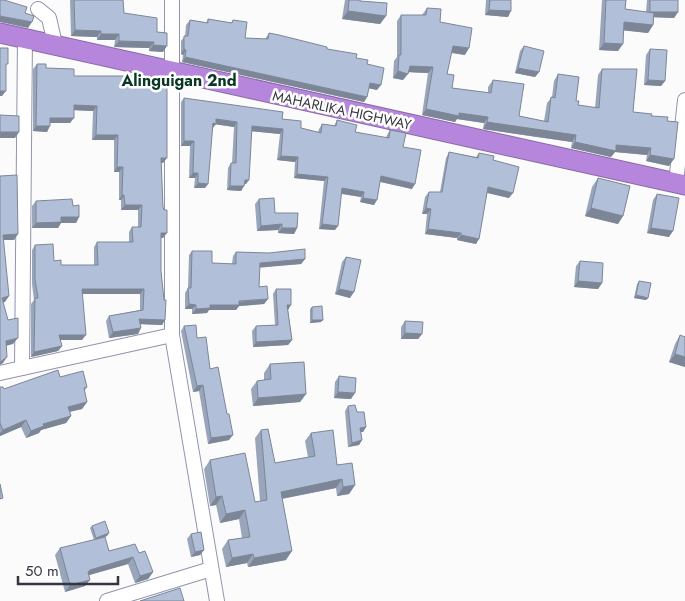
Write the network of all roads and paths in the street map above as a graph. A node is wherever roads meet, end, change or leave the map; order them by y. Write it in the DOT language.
graph roads {
  1 [pos="172,0"];
  2 [pos="38,9"];
  3 [pos="0,33"];
  4 [pos="24,37"];
  5 [pos="55,44"];
  6 [pos="173,71"];
  7 [pos="685,100"];
  8 [pos="680,184"];
  9 [pos="172,335"];
  10 [pos="22,368"];
  11 [pos="0,373"];
  12 [pos="211,569"];
  13 [pos="107,601"];
  14 [pos="217,601"];
  1 -- 6 [label="street"];
  2 -- 5 [label="street"];
  3 -- 4 [label="highway, MAHARLIKA HIGHWAY"];
  4 -- 5 [label="highway, MAHARLIKA HIGHWAY"];
  4 -- 10 [label="street"];
  5 -- 6 [label="highway, MAHARLIKA HIGHWAY"];
  6 -- 8 [label="highway, MAHARLIKA HIGHWAY"];
  6 -- 9 [label="street"];
  7 -- 8 [label="street"];
  9 -- 10 [label="street"];
  9 -- 12 [label="street"];
  10 -- 11 [label="street"];
  12 -- 13 [label="street"];
  12 -- 14 [label="street"];
}
